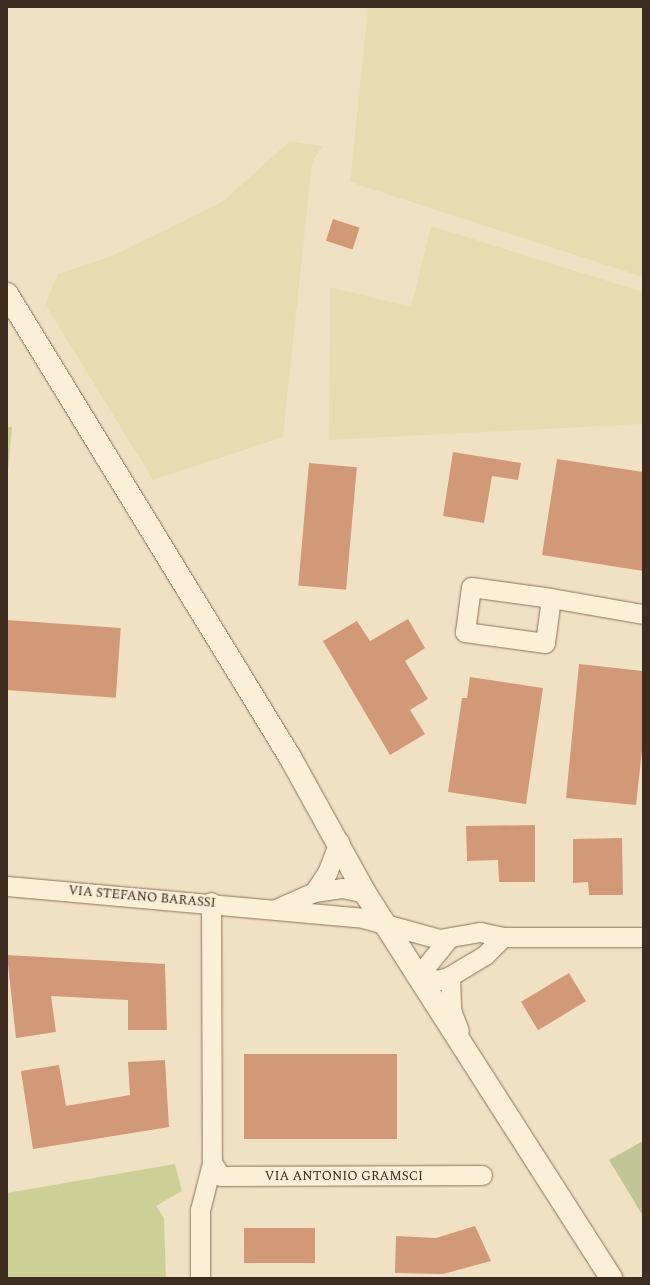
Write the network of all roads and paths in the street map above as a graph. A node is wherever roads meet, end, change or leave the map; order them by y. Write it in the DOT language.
graph roads {
  1 [pos="7,294"];
  2 [pos="551,598"];
  3 [pos="643,614"];
  4 [pos="339,841"];
  5 [pos="7,886"];
  6 [pos="314,892"];
  7 [pos="365,893"];
  8 [pos="211,902"];
  9 [pos="276,909"];
  10 [pos="328,916"];
  11 [pos="384,923"];
  12 [pos="503,937"];
  13 [pos="643,937"];
  14 [pos="449,938"];
  15 [pos="419,975"];
  16 [pos="450,976"];
  17 [pos="462,1039"];
  18 [pos="212,1163"];
  19 [pos="482,1176"];
  20 [pos="200,1278"];
  21 [pos="611,1278"];
  1 -- 4 [label="main road"];
  2 -- 2 [label="street"];
  2 -- 3 [label="street"];
  4 -- 6 [label="street"];
  4 -- 7 [label="main road"];
  5 -- 8 [label="street, VIA STEFANO BARASSI"];
  6 -- 7 [label="street"];
  6 -- 9 [label="street"];
  7 -- 10 [label="street"];
  7 -- 11 [label="main road"];
  8 -- 9 [label="street, VIA STEFANO BARASSI"];
  8 -- 18 [label="street"];
  9 -- 10 [label="street, VIA STEFANO BARASSI"];
  10 -- 11 [label="street, VIA STEFANO BARASSI"];
  11 -- 14 [label="street, VIA STEFANO BARASSI"];
  11 -- 15 [label="main road"];
  12 -- 13 [label="street, VIA STEFANO BARASSI"];
  12 -- 14 [label="street, VIA STEFANO BARASSI"];
  12 -- 16 [label="street"];
  14 -- 15 [label="street"];
  15 -- 16 [label="street"];
  15 -- 17 [label="main road"];
  16 -- 17 [label="street"];
  17 -- 21 [label="main road"];
  18 -- 19 [label="street, VIA ANTONIO GRAMSCI"];
  18 -- 20 [label="street"];
}
